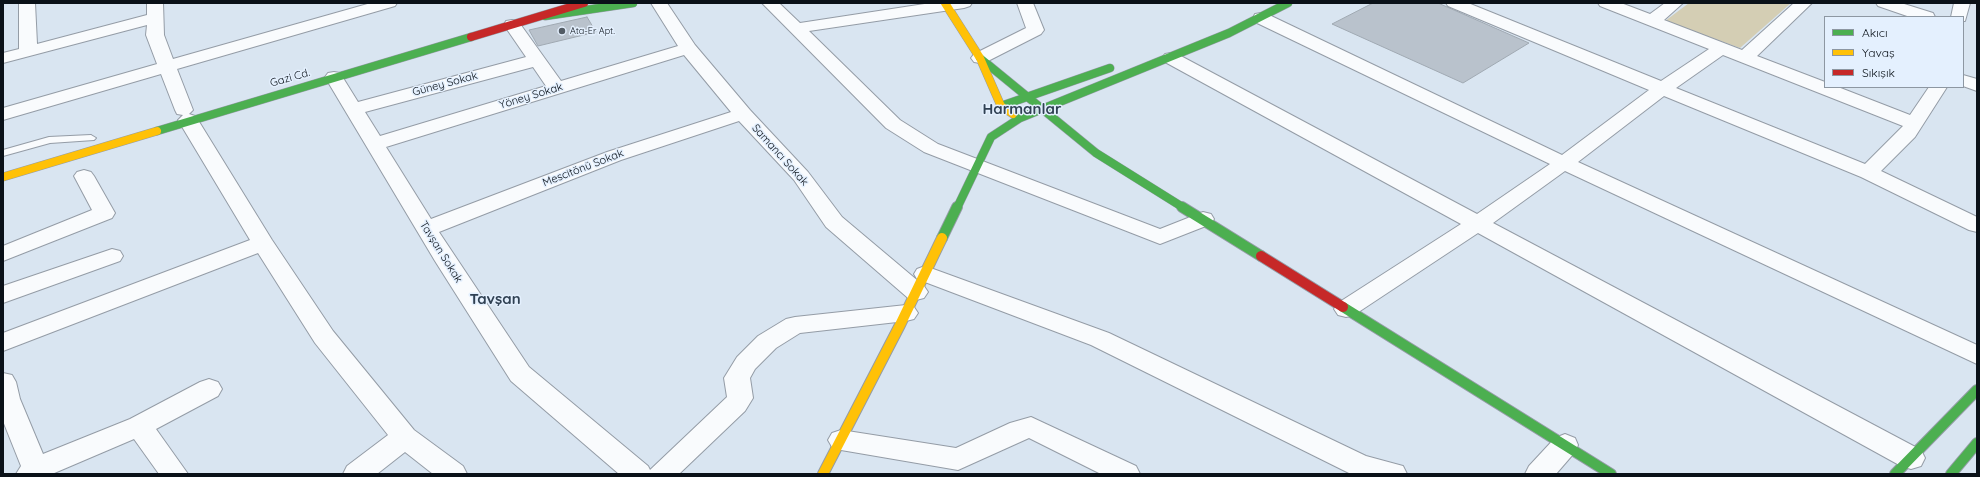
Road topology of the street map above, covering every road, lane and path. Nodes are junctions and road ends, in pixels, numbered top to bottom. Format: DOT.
graph roads {
  1 [pos="27,3"];
  2 [pos="389,3"];
  3 [pos="584,3"];
  4 [pos="633,3"];
  5 [pos="659,3"];
  6 [pos="770,3"];
  7 [pos="964,3"];
  8 [pos="1025,3"];
  9 [pos="1288,3"];
  10 [pos="1606,3"];
  11 [pos="1675,3"];
  12 [pos="1804,3"];
  13 [pos="1884,3"];
  14 [pos="1962,3"];
  15 [pos="945,4"];
  16 [pos="1469,5"];
  17 [pos="361,7"];
  18 [pos="880,9"];
  19 [pos="155,11"];
  20 [pos="545,16"];
  21 [pos="1924,16"];
  22 [pos="1959,16"];
  23 [pos="1261,18"];
  24 [pos="1652,21"];
  25 [pos="512,25"];
  26 [pos="1220,26"];
  27 [pos="797,28"];
  28 [pos="688,48"];
  29 [pos="1722,48"];
  30 [pos="28,52"];
  31 [pos="1172,52"];
  32 [pos="1745,57"];
  33 [pos="3,58"];
  34 [pos="980,58"];
  35 [pos="537,60"];
  36 [pos="1116,66"];
  37 [pos="167,67"];
  38 [pos="334,78"];
  39 [pos="1964,80"];
  40 [pos="1977,85"];
  41 [pos="557,88"];
  42 [pos="1663,88"];
  43 [pos="1824,88"];
  44 [pos="1824,88"];
  45 [pos="1937,88"];
  46 [pos="1026,97"];
  47 [pos="1001,106"];
  48 [pos="353,109"];
  49 [pos="1043,110"];
  50 [pos="185,113"];
  51 [pos="3,114"];
  52 [pos="743,114"];
  53 [pos="1020,118"];
  54 [pos="1914,123"];
  55 [pos="1034,124"];
  56 [pos="94,137"];
  57 [pos="1062,137"];
  58 [pos="375,144"];
  59 [pos="54,149"];
  60 [pos="3,153"];
  61 [pos="1096,153"];
  62 [pos="1564,163"];
  63 [pos="977,167"];
  64 [pos="1868,173"];
  65 [pos="84,176"];
  66 [pos="3,177"];
  67 [pos="1203,219"];
  68 [pos="1476,224"];
  69 [pos="1977,225"];
  70 [pos="426,229"];
  71 [pos="263,243"];
  72 [pos="3,254"];
  73 [pos="112,256"];
  74 [pos="916,293"];
  75 [pos="3,295"];
  76 [pos="1346,309"];
  77 [pos="3,342"];
  78 [pos="1977,355"];
  79 [pos="3,382"];
  80 [pos="209,389"];
  81 [pos="1977,390"];
  82 [pos="139,426"];
  83 [pos="405,437"];
  84 [pos="841,440"];
  85 [pos="1977,443"];
  86 [pos="1565,445"];
  87 [pos="1911,458"];
  88 [pos="33,471"];
  89 [pos="174,474"];
  90 [pos="356,474"];
  91 [pos="453,474"];
  92 [pos="638,474"];
  93 [pos="661,474"];
  94 [pos="823,474"];
  95 [pos="1126,474"];
  96 [pos="1393,474"];
  97 [pos="1539,474"];
  98 [pos="1611,474"];
  99 [pos="1896,474"];
  100 [pos="1951,474"];
  1 -- 30 [label="street"];
  2 -- 17 [label="street"];
  3 -- 20 [label="street, Gazi Cd."];
  4 -- 20 [label="street"];
  5 -- 28 [label="street, Samancı Sokak"];
  6 -- 27 [label="street"];
  7 -- 15 [label="street"];
  8 -- 34 [label="street"];
  9 -- 23 [label="street"];
  10 -- 24 [label="street"];
  11 -- 24 [label="street"];
  12 -- 32 [label="street"];
  13 -- 21 [label="street"];
  14 -- 22 [label="street"];
  15 -- 18 [label="street"];
  15 -- 34 [label="street"];
  16 -- 42 [label="street"];
  17 -- 37 [label="street"];
  18 -- 27 [label="street"];
  19 -- 30 [label="street"];
  19 -- 37 [label="street"];
  20 -- 25 [label="street, Gazi Cd."];
  23 -- 31 [label="street"];
  23 -- 62 [label="street"];
  24 -- 29 [label="street"];
  25 -- 35 [label="street"];
  25 -- 38 [label="street, Gazi Cd."];
  26 -- 31 [label="street"];
  27 -- 63 [label="street"];
  28 -- 41 [label="street, Yöney Sokak"];
  28 -- 52 [label="street, Samancı Sokak"];
  29 -- 32 [label="street"];
  29 -- 42 [label="street"];
  30 -- 33 [label="street"];
  31 -- 49 [label="street"];
  31 -- 68 [label="street"];
  32 -- 44 [label="street"];
  34 -- 46 [label="street"];
  34 -- 47 [label="street"];
  35 -- 41 [label="street"];
  35 -- 48 [label="street, Güney Sokak"];
  36 -- 46 [label="street"];
  37 -- 50 [label="street"];
  37 -- 51 [label="street"];
  38 -- 48 [label="street, Tavşan Sokak"];
  38 -- 50 [label="street, Gazi Cd."];
  39 -- 40 [label="street"];
  41 -- 58 [label="street, Yöney Sokak"];
  42 -- 62 [label="street"];
  42 -- 64 [label="street"];
  43 -- 54 [label="street"];
  45 -- 54 [label="street"];
  46 -- 47 [label="street"];
  46 -- 49 [label="street"];
  47 -- 53 [label="street"];
  48 -- 58 [label="street, Tavşan Sokak"];
  49 -- 53 [label="street"];
  49 -- 61 [label="street"];
  50 -- 66 [label="street, Gazi Cd."];
  50 -- 71 [label="street"];
  52 -- 70 [label="street, Mescitönü Sokak"];
  52 -- 74 [label="street, Samancı Sokak"];
  53 -- 55 [label="street"];
  53 -- 63 [label="street"];
  54 -- 64 [label="street"];
  56 -- 59 [label="street"];
  56 -- 60 [label="lane"];
  57 -- 61 [label="street"];
  58 -- 70 [label="street, Tavşan Sokak"];
  61 -- 67 [label="street"];
  62 -- 68 [label="street"];
  62 -- 78 [label="street"];
  63 -- 67 [label="street"];
  63 -- 74 [label="street"];
  64 -- 69 [label="street"];
  65 -- 72 [label="street"];
  67 -- 76 [label="street"];
  68 -- 76 [label="street"];
  68 -- 87 [label="street"];
  70 -- 92 [label="street, Tavşan Sokak"];
  71 -- 77 [label="street"];
  71 -- 83 [label="street"];
  73 -- 75 [label="street"];
  74 -- 84 [label="street"];
  74 -- 93 [label="street"];
  74 -- 96 [label="street"];
  76 -- 86 [label="street"];
  79 -- 88 [label="street"];
  80 -- 82 [label="street"];
  81 -- 87 [label="street"];
  82 -- 88 [label="street"];
  82 -- 89 [label="street"];
  83 -- 90 [label="street"];
  83 -- 91 [label="street"];
  84 -- 94 [label="street"];
  84 -- 95 [label="street"];
  85 -- 100 [label="street"];
  86 -- 97 [label="street"];
  86 -- 98 [label="street"];
  87 -- 99 [label="street"];
}
